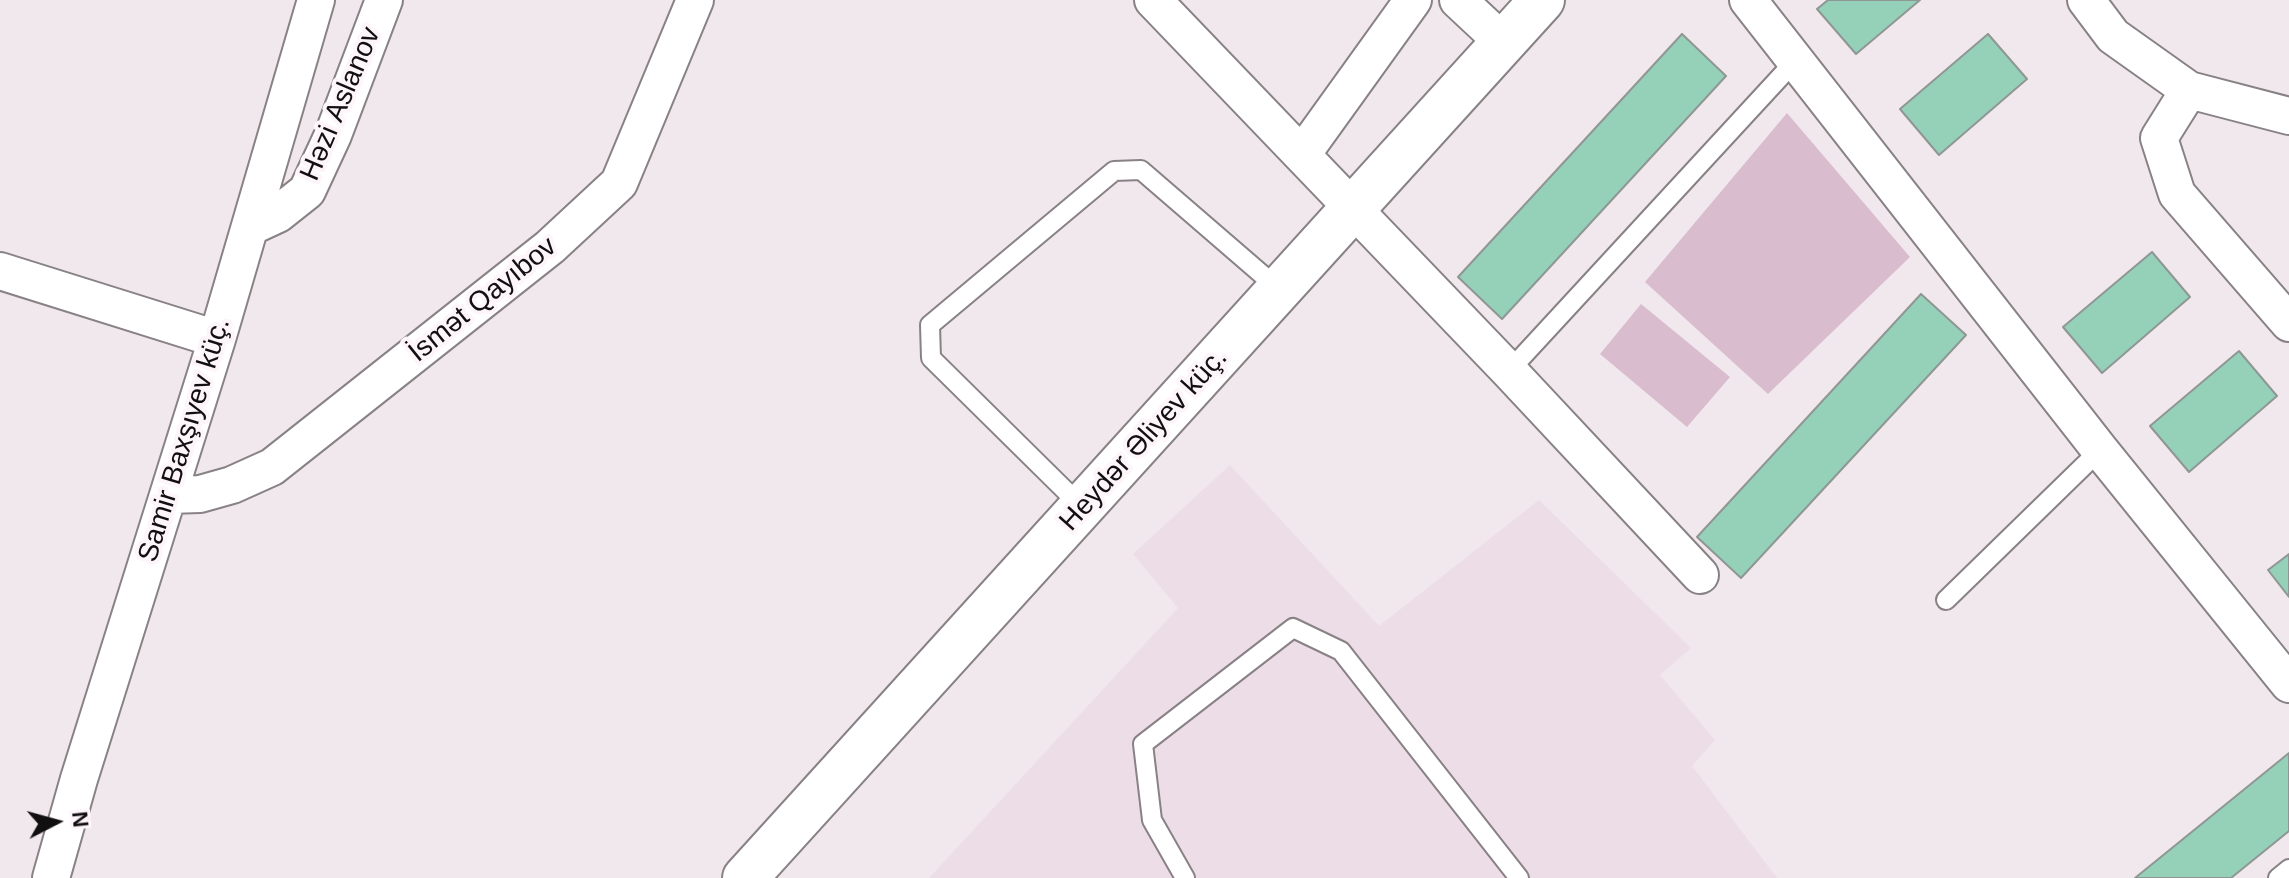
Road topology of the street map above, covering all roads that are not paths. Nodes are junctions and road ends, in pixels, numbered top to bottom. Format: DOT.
graph roads {
  1 [pos="316,0"];
  2 [pos="384,0"];
  3 [pos="695,0"];
  4 [pos="1153,0"];
  5 [pos="1413,0"];
  6 [pos="1458,0"];
  7 [pos="1542,0"];
  8 [pos="1748,0"];
  9 [pos="2086,0"];
  10 [pos="1504,43"];
  11 [pos="1795,61"];
  12 [pos="2189,90"];
  13 [pos="2289,116"];
  14 [pos="1303,153"];
  15 [pos="1353,209"];
  16 [pos="250,227"];
  17 [pos="0,271"];
  18 [pos="1280,290"];
  19 [pos="2289,323"];
  20 [pos="217,339"];
  21 [pos="1509,371"];
  22 [pos="2100,450"];
  23 [pos="169,495"];
  24 [pos="1082,507"];
  25 [pos="1700,575"];
  26 [pos="1946,600"];
  27 [pos="2289,684"];
  28 [pos="2289,869"];
  29 [pos="51,878"];
  30 [pos="745,878"];
  31 [pos="1185,878"];
  32 [pos="1519,878"];
  33 [pos="2278,878"];
  1 -- 16 [label="street, Samir Baxşıyev küç."];
  2 -- 16 [label="street, Həzi Aslanov"];
  3 -- 23 [label="street, İsmət Qayıbov"];
  4 -- 14 [label="street"];
  5 -- 14 [label="street"];
  6 -- 10 [label="street"];
  7 -- 10 [label="main road, Heydər Əliyev küç."];
  8 -- 11 [label="street"];
  9 -- 12 [label="street"];
  10 -- 15 [label="main road, Heydər Əliyev küç."];
  11 -- 21 [label="lane"];
  11 -- 22 [label="street"];
  12 -- 13 [label="street"];
  12 -- 19 [label="street"];
  14 -- 15 [label="street"];
  15 -- 18 [label="main road, Heydər Əliyev küç."];
  15 -- 21 [label="street"];
  16 -- 20 [label="street, Samir Baxşıyev küç."];
  17 -- 20 [label="street"];
  18 -- 24 [label="main road, Heydər Əliyev küç."];
  18 -- 24 [label="lane"];
  20 -- 23 [label="street, Samir Baxşıyev küç."];
  21 -- 25 [label="street"];
  22 -- 26 [label="lane"];
  22 -- 27 [label="street"];
  23 -- 29 [label="street, Samir Baxşıyev küç."];
  24 -- 30 [label="main road, Heydər Əliyev küç."];
  28 -- 33 [label="lane"];
  31 -- 32 [label="lane"];
}
